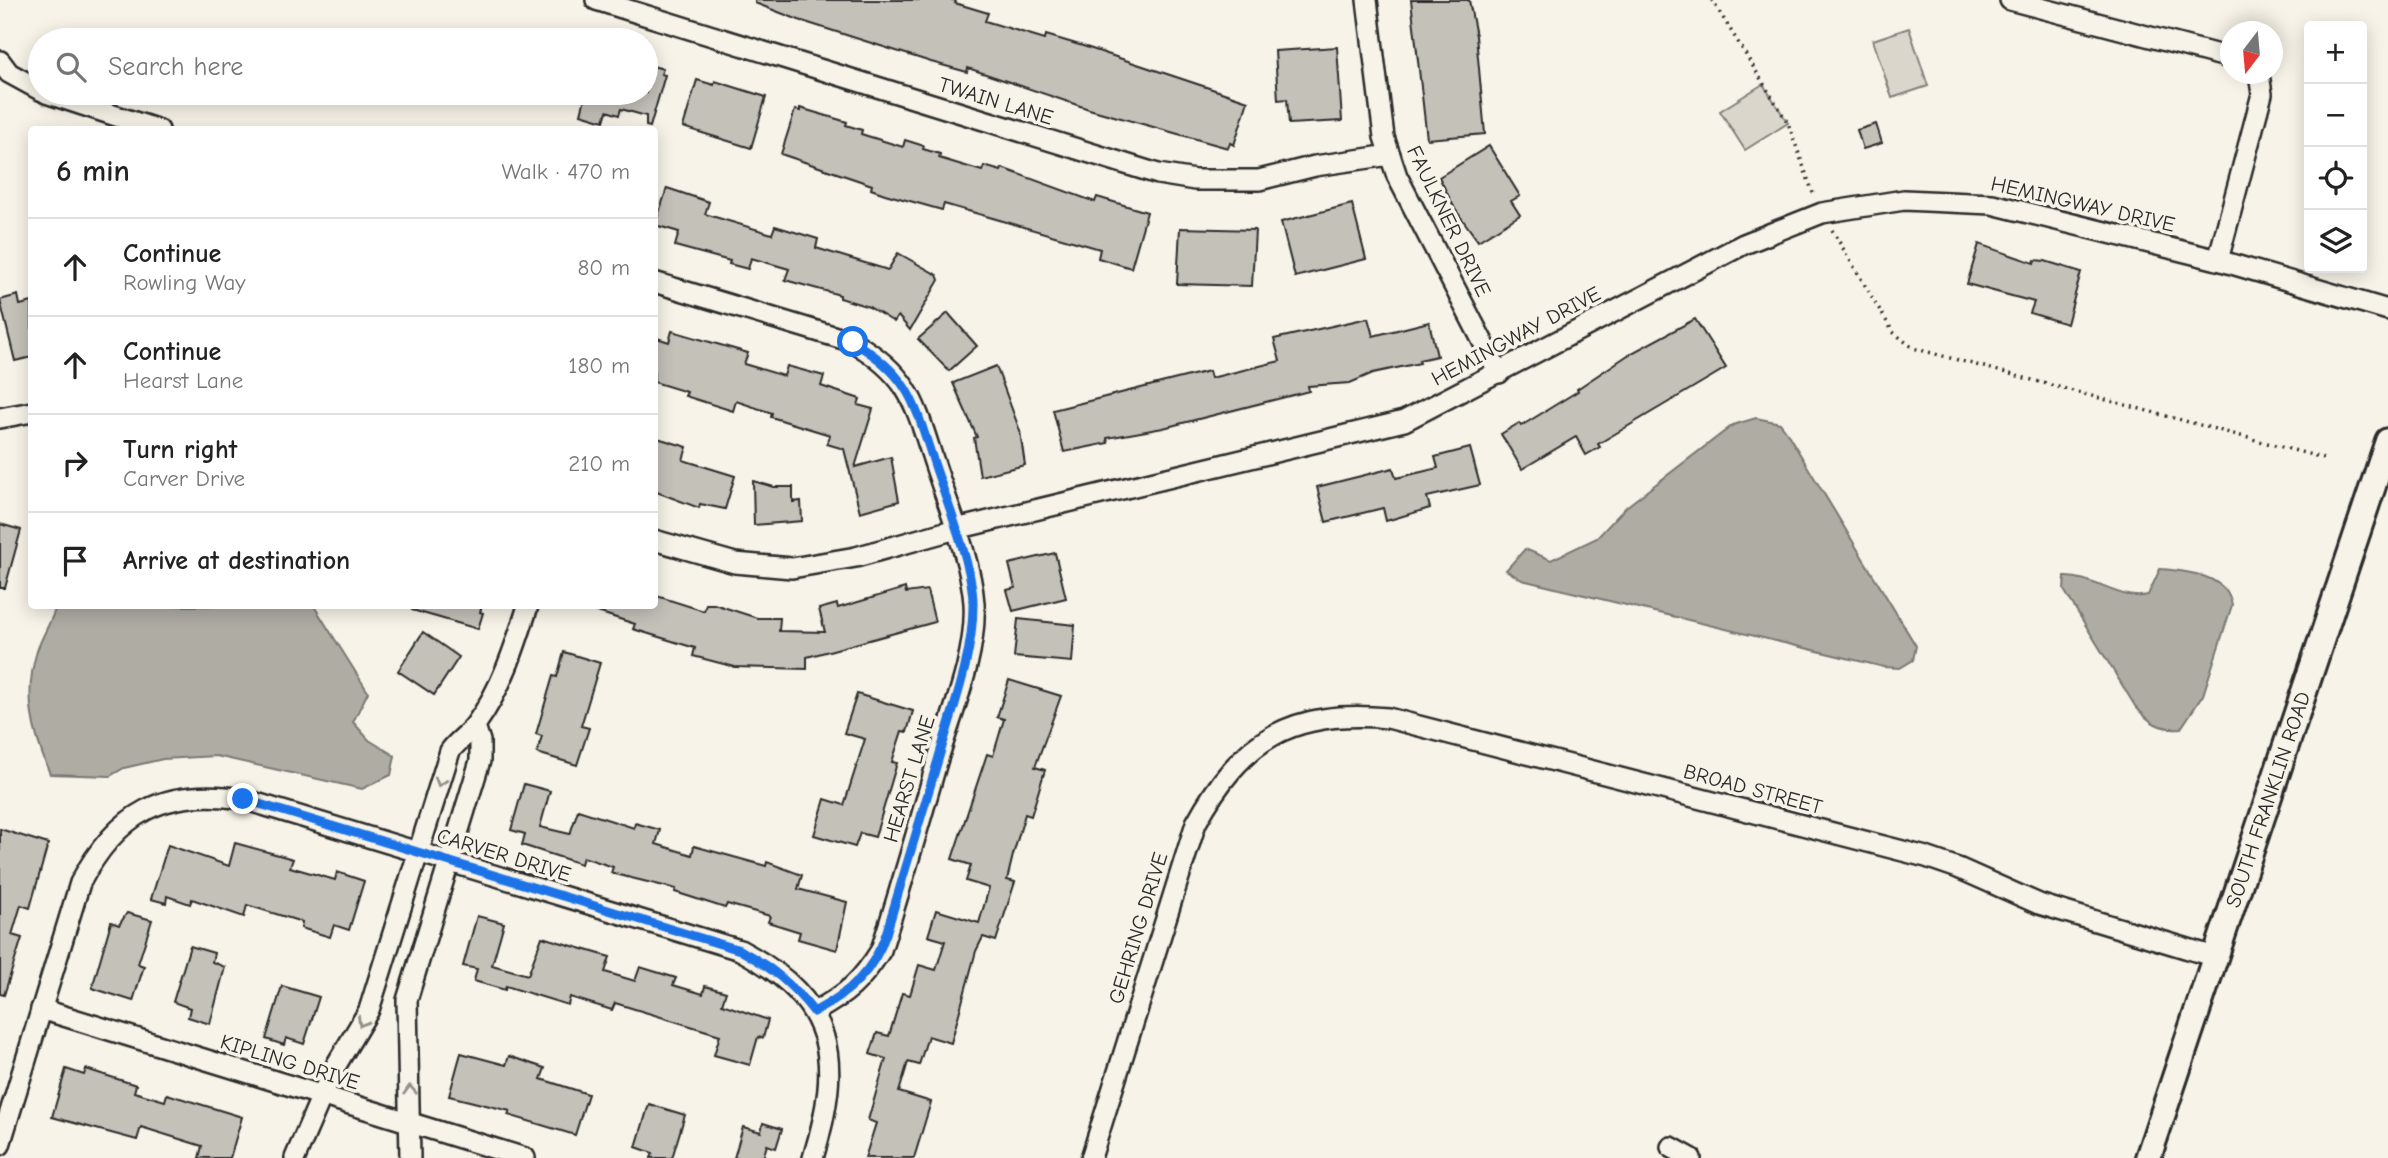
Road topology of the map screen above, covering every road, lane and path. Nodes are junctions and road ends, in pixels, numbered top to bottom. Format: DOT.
graph roads {
  1 [pos="596,0"];
  2 [pos="1367,0"];
  3 [pos="1712,0"];
  4 [pos="2010,0"];
  5 [pos="2220,55"];
  6 [pos="0,61"];
  7 [pos="28,83"];
  8 [pos="2260,84"];
  9 [pos="83,105"];
  10 [pos="147,126"];
  11 [pos="1390,155"];
  12 [pos="1822,212"];
  13 [pos="2218,260"];
  14 [pos="658,283"];
  15 [pos="2388,310"];
  16 [pos="1499,373"];
  17 [pos="28,413"];
  18 [pos="0,418"];
  19 [pos="2388,441"];
  20 [pos="2323,458"];
  21 [pos="956,529"];
  22 [pos="658,541"];
  23 [pos="527,609"];
  24 [pos="475,726"];
  25 [pos="1270,735"];
  26 [pos="418,853"];
  27 [pos="449,862"];
  28 [pos="2216,957"];
  29 [pos="375,990"];
  30 [pos="407,1000"];
  31 [pos="41,1009"];
  32 [pos="814,1012"];
  33 [pos="321,1095"];
  34 [pos="411,1123"];
  35 [pos="0,1145"];
  36 [pos="1671,1146"];
  37 [pos="295,1158"];
  38 [pos="410,1158"];
  39 [pos="525,1158"];
  40 [pos="813,1158"];
  41 [pos="1091,1158"];
  42 [pos="1691,1158"];
  43 [pos="2148,1158"];
  1 -- 11 [label="street, TWAIN LANE"];
  2 -- 11 [label="street, FAULKNER DRIVE"];
  3 -- 12 [label="path"];
  4 -- 5 [label="street"];
  6 -- 7 [label="street"];
  8 -- 13 [label="street"];
  9 -- 10 [label="street"];
  11 -- 16 [label="street, FAULKNER DRIVE"];
  12 -- 13 [label="street, HEMINGWAY DRIVE"];
  12 -- 16 [label="street, HEMINGWAY DRIVE"];
  12 -- 20 [label="path"];
  13 -- 15 [label="street, HEMINGWAY DRIVE"];
  14 -- 21 [label="street, HEARST LANE"];
  16 -- 21 [label="street, HEMINGWAY DRIVE"];
  17 -- 18 [label="street"];
  19 -- 28 [label="main road, SOUTH FRANKLIN ROAD"];
  21 -- 22 [label="street, HEMINGWAY DRIVE"];
  21 -- 32 [label="street, HEARST LANE"];
  23 -- 24 [label="street"];
  24 -- 26 [label="street, one-way"];
  24 -- 27 [label="street"];
  25 -- 28 [label="street, BROAD STREET"];
  25 -- 41 [label="street, GEHRING DRIVE"];
  26 -- 27 [label="street, CARVER DRIVE"];
  26 -- 29 [label="street"];
  26 -- 31 [label="street, CARVER DRIVE"];
  27 -- 30 [label="street"];
  27 -- 32 [label="street, CARVER DRIVE"];
  28 -- 43 [label="main road, SOUTH FRANKLIN ROAD"];
  29 -- 30 [label="street"];
  29 -- 33 [label="street, one-way"];
  34 -- 30 [label="street, one-way"];
  31 -- 33 [label="street, KIPLING DRIVE"];
  31 -- 35 [label="street, CARVER DRIVE"];
  32 -- 40 [label="street, CARVER DRIVE"];
  33 -- 34 [label="street, KIPLING DRIVE"];
  33 -- 37 [label="street"];
  34 -- 38 [label="street"];
  34 -- 39 [label="street, KIPLING DRIVE"];
  36 -- 42 [label="street"];
}
